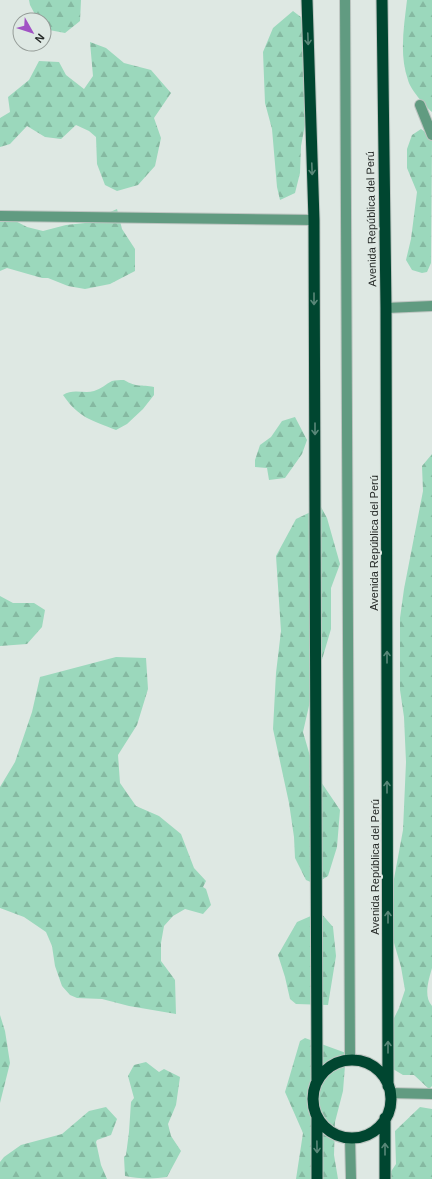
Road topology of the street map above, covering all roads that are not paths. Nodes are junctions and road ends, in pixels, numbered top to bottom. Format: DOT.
graph roads {
  1 [pos="307,0"];
  2 [pos="345,0"];
  3 [pos="382,0"];
  4 [pos="420,105"];
  5 [pos="432,135"];
  6 [pos="0,216"];
  7 [pos="314,220"];
  8 [pos="432,306"];
  9 [pos="386,308"];
  10 [pos="350,1060"];
  11 [pos="317,1080"];
  12 [pos="389,1089"];
  13 [pos="432,1094"];
  14 [pos="317,1116"];
  15 [pos="385,1118"];
  16 [pos="350,1138"];
  17 [pos="317,1179"];
  18 [pos="351,1179"];
  19 [pos="386,1179"];
  1 -- 7 [label="highway, one-way"];
  2 -- 10 [label="street"];
  3 -- 9 [label="highway, Avenida República del Perú"];
  4 -- 5 [label="street"];
  6 -- 7 [label="street"];
  7 -- 11 [label="highway, one-way"];
  8 -- 9 [label="street"];
  12 -- 9 [label="highway, Avenida República del Perú, one-way"];
  10 -- 11 [label="highway"];
  10 -- 12 [label="highway"];
  11 -- 14 [label="highway"];
  12 -- 13 [label="street"];
  12 -- 15 [label="highway"];
  14 -- 16 [label="highway"];
  14 -- 17 [label="highway, one-way"];
  15 -- 16 [label="highway"];
  19 -- 15 [label="highway, one-way"];
  16 -- 18 [label="street"];
}
